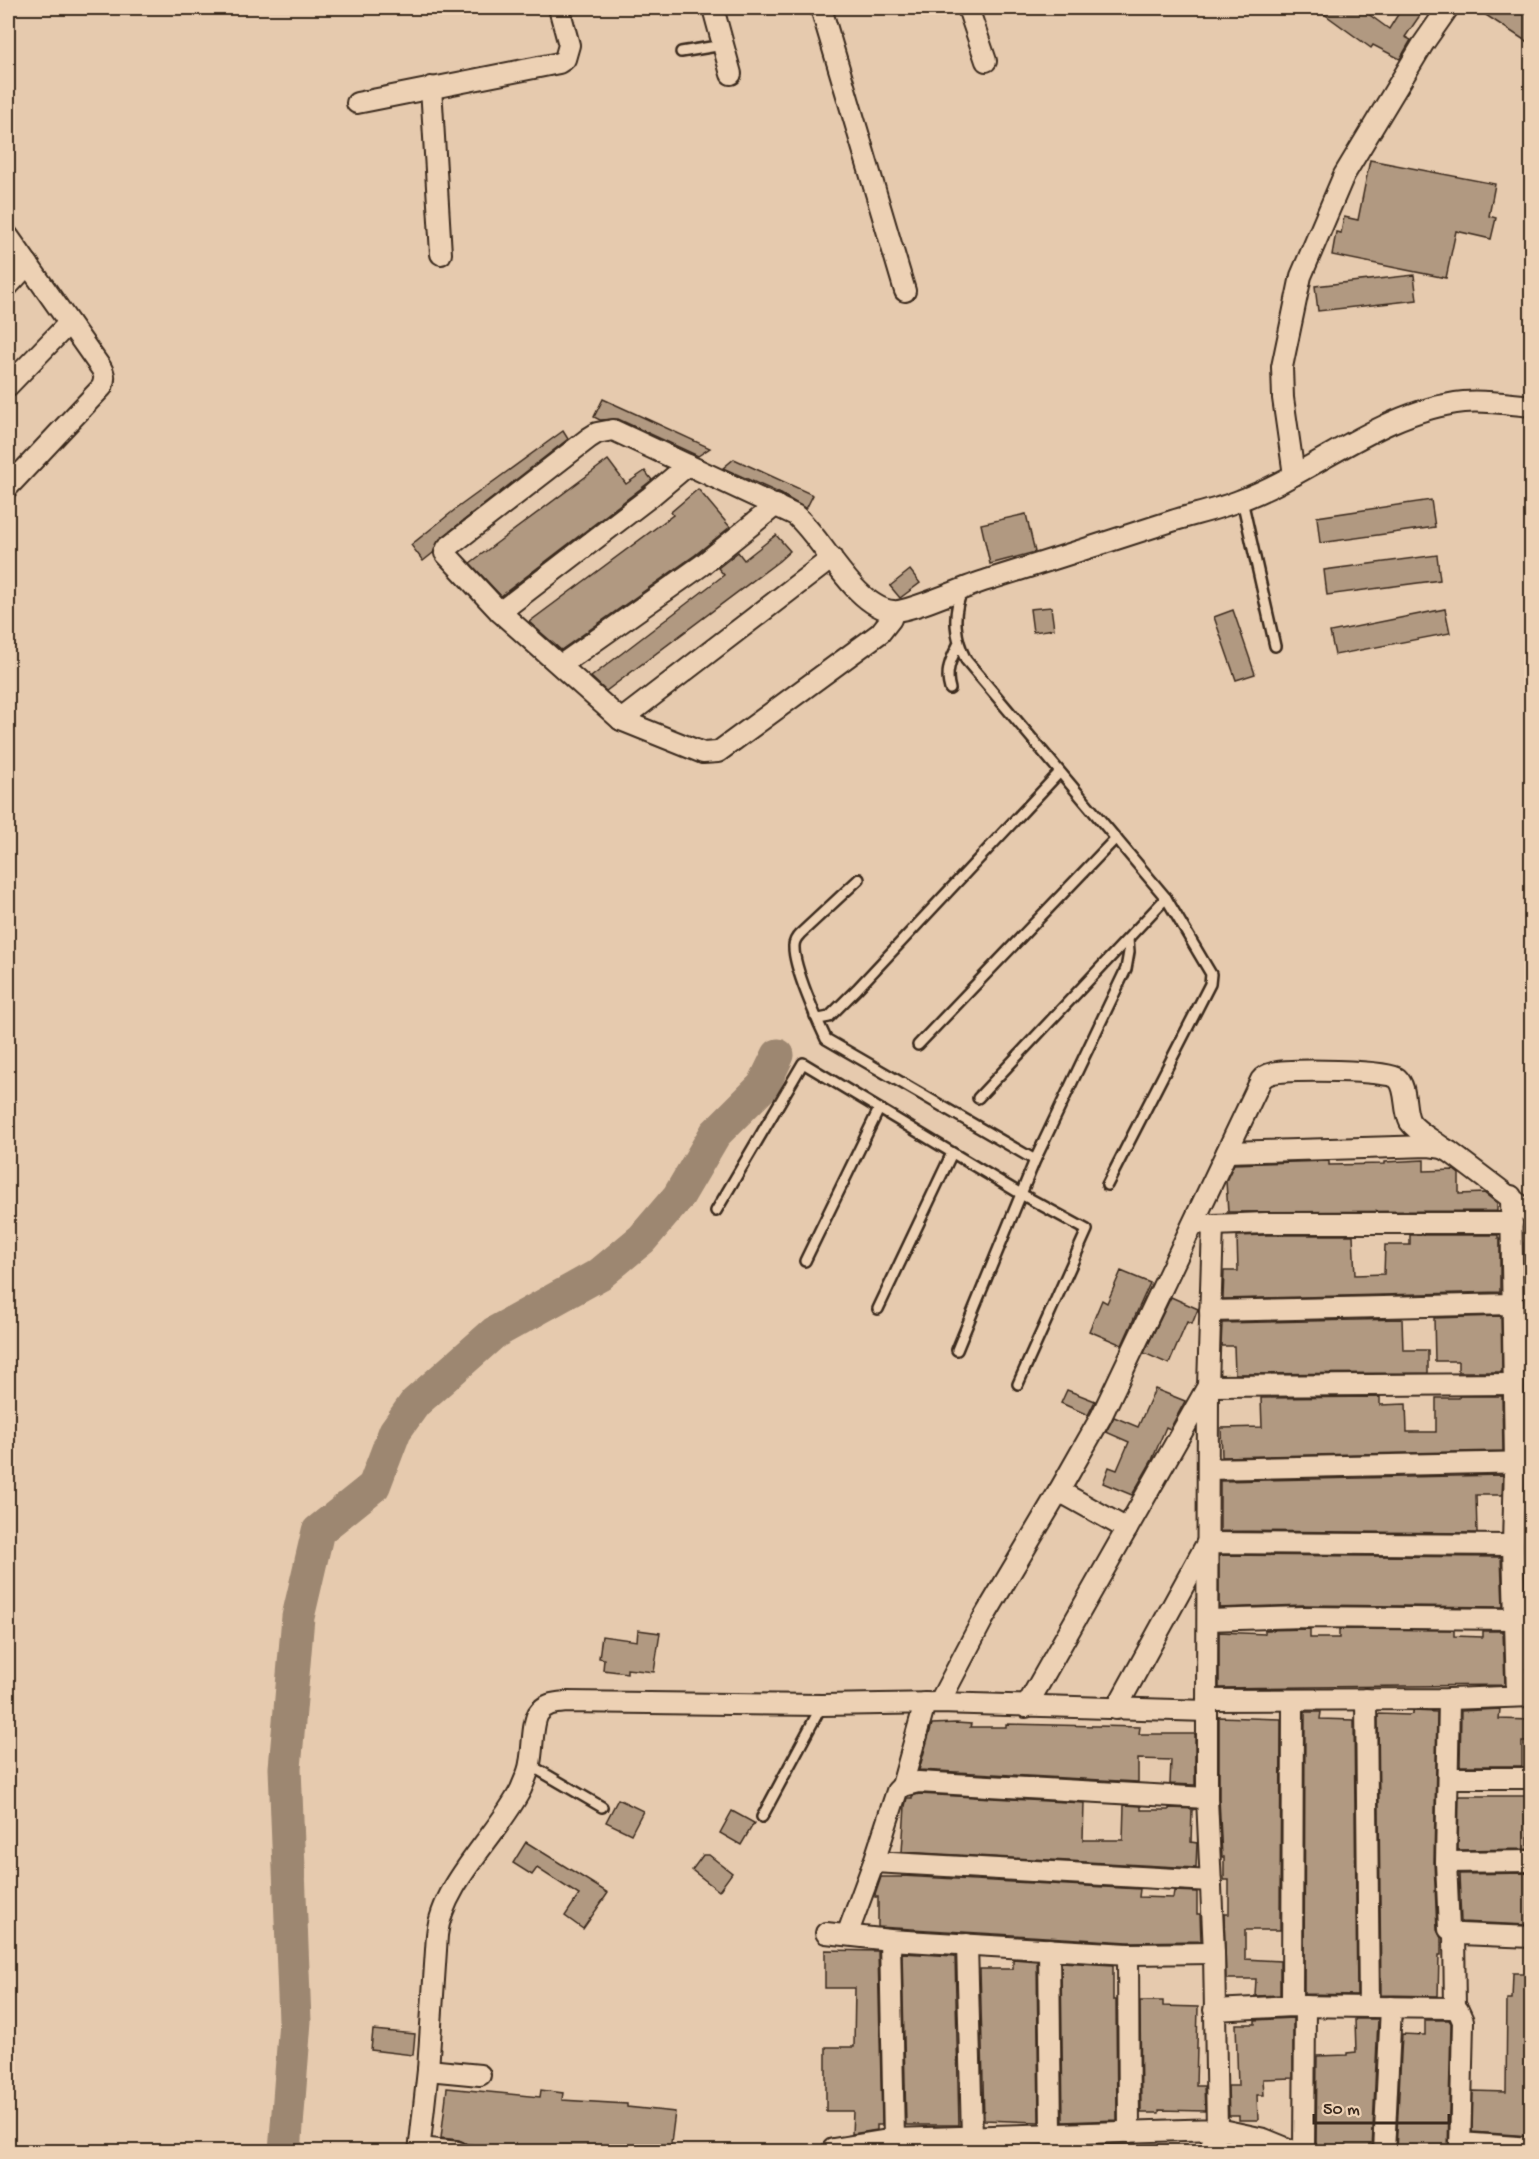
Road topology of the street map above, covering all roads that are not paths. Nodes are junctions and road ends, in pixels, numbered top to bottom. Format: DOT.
graph roads {
  1 [pos="559,8"];
  2 [pos="713,8"];
  3 [pos="821,8"];
  4 [pos="968,8"];
  5 [pos="1448,8"];
  6 [pos="723,45"];
  7 [pos="681,52"];
  8 [pos="986,61"];
  9 [pos="731,74"];
  10 [pos="431,87"];
  11 [pos="357,103"];
  12 [pos="8,236"];
  13 [pos="441,254"];
  14 [pos="28,264"];
  15 [pos="8,286"];
  16 [pos="905,291"];
  17 [pos="69,323"];
  18 [pos="8,386"];
  19 [pos="1532,406"];
  20 [pos="688,465"];
  21 [pos="1294,475"];
  22 [pos="8,487"];
  23 [pos="1242,500"];
  24 [pos="776,505"];
  25 [pos="832,558"];
  26 [pos="964,587"];
  27 [pos="500,612"];
  28 [pos="893,612"];
  29 [pos="958,645"];
  30 [pos="1275,646"];
  31 [pos="561,665"];
  32 [pos="950,689"];
  33 [pos="621,720"];
  34 [pos="1059,773"];
  35 [pos="1116,838"];
  36 [pos="859,879"];
  37 [pos="1166,898"];
  38 [pos="1128,939"];
  39 [pos="814,1015"];
  40 [pos="918,1045"];
  41 [pos="978,1098"];
  42 [pos="879,1109"];
  43 [pos="1443,1148"];
  44 [pos="1227,1152"];
  45 [pos="952,1153"];
  46 [pos="1035,1160"];
  47 [pos="1107,1185"];
  48 [pos="1021,1194"];
  49 [pos="1511,1196"];
  50 [pos="716,1211"];
  51 [pos="1532,1214"];
  52 [pos="1193,1221"];
  53 [pos="1512,1223"];
  54 [pos="1213,1225"];
  55 [pos="805,1261"];
  56 [pos="1513,1304"];
  57 [pos="878,1309"];
  58 [pos="1210,1311"];
  59 [pos="957,1350"];
  60 [pos="1018,1384"];
  61 [pos="1514,1384"];
  62 [pos="1208,1386"];
  63 [pos="1523,1462"];
  64 [pos="1208,1469"];
  65 [pos="1059,1491"];
  66 [pos="1127,1529"];
  67 [pos="1207,1543"];
  68 [pos="1513,1545"];
  69 [pos="1515,1618"];
  70 [pos="1208,1620"];
  71 [pos="1524,1696"];
  72 [pos="1366,1699"];
  73 [pos="1449,1699"];
  74 [pos="1293,1701"];
  75 [pos="932,1703"];
  76 [pos="822,1705"];
  77 [pos="1207,1706"];
  78 [pos="1026,1707"];
  79 [pos="1116,1709"];
  80 [pos="530,1765"];
  81 [pos="1448,1778"];
  82 [pos="1532,1778"];
  83 [pos="902,1786"];
  84 [pos="1207,1798"];
  85 [pos="602,1807"];
  86 [pos="762,1816"];
  87 [pos="874,1862"];
  88 [pos="1446,1862"];
  89 [pos="1532,1862"];
  90 [pos="1211,1881"];
  91 [pos="826,1933"];
  92 [pos="1454,1933"];
  93 [pos="847,1935"];
  94 [pos="1532,1937"];
  95 [pos="890,1940"];
  96 [pos="967,1944"];
  97 [pos="1049,1949"];
  98 [pos="1214,1953"];
  99 [pos="1128,1954"];
  100 [pos="1298,2006"];
  101 [pos="1369,2007"];
  102 [pos="1391,2007"];
  103 [pos="1455,2009"];
  104 [pos="1214,2010"];
  105 [pos="428,2070"];
  106 [pos="480,2075"];
  107 [pos="1217,2128"];
  108 [pos="1129,2132"];
  109 [pos="1051,2133"];
  110 [pos="972,2136"];
  111 [pos="894,2139"];
  112 [pos="1460,2147"];
  113 [pos="1532,2148"];
  114 [pos="833,2149"];
  115 [pos="419,2150"];
  116 [pos="458,2151"];
  117 [pos="1209,2151"];
  118 [pos="1296,2151"];
  119 [pos="1304,2151"];
  120 [pos="1384,2151"];
  1 -- 10 [label="street"];
  2 -- 6 [label="street"];
  3 -- 16 [label="street"];
  4 -- 8 [label="street"];
  5 -- 21 [label="street"];
  6 -- 7 [label="lane"];
  6 -- 9 [label="street"];
  10 -- 11 [label="street"];
  10 -- 13 [label="street"];
  12 -- 14 [label="street"];
  14 -- 15 [label="street"];
  14 -- 17 [label="street"];
  17 -- 18 [label="street"];
  17 -- 22 [label="street"];
  19 -- 21 [label="street"];
  20 -- 24 [label="street"];
  20 -- 27 [label="street"];
  20 -- 27 [label="street"];
  21 -- 23 [label="street"];
  23 -- 26 [label="street"];
  23 -- 30 [label="lane"];
  24 -- 25 [label="street"];
  24 -- 31 [label="street"];
  25 -- 28 [label="street"];
  25 -- 33 [label="street"];
  26 -- 28 [label="street"];
  26 -- 29 [label="lane"];
  27 -- 31 [label="street"];
  28 -- 33 [label="street"];
  29 -- 32 [label="lane"];
  29 -- 34 [label="lane"];
  31 -- 33 [label="street"];
  34 -- 35 [label="lane"];
  34 -- 39 [label="lane"];
  35 -- 37 [label="lane"];
  35 -- 40 [label="lane"];
  36 -- 39 [label="lane"];
  37 -- 38 [label="lane"];
  37 -- 47 [label="lane"];
  38 -- 41 [label="lane"];
  38 -- 46 [label="lane"];
  39 -- 46 [label="lane"];
  42 -- 45 [label="lane"];
  42 -- 50 [label="lane"];
  42 -- 55 [label="lane"];
  43 -- 44 [label="street"];
  43 -- 44 [label="street"];
  43 -- 49 [label="street"];
  44 -- 52 [label="street"];
  45 -- 48 [label="lane"];
  45 -- 57 [label="lane"];
  46 -- 48 [label="lane"];
  48 -- 59 [label="lane"];
  48 -- 60 [label="lane"];
  49 -- 51 [label="street"];
  49 -- 53 [label="street"];
  52 -- 54 [label="street"];
  52 -- 65 [label="street"];
  53 -- 54 [label="street"];
  53 -- 56 [label="street"];
  54 -- 58 [label="street"];
  56 -- 58 [label="street"];
  56 -- 61 [label="street"];
  58 -- 62 [label="street"];
  61 -- 62 [label="street"];
  61 -- 63 [label="street"];
  62 -- 64 [label="street"];
  62 -- 66 [label="street"];
  63 -- 64 [label="street"];
  63 -- 68 [label="street"];
  64 -- 67 [label="street"];
  65 -- 66 [label="street"];
  65 -- 75 [label="street"];
  66 -- 78 [label="street"];
  67 -- 68 [label="street"];
  67 -- 70 [label="street"];
  67 -- 79 [label="street"];
  68 -- 69 [label="street"];
  69 -- 70 [label="street"];
  69 -- 71 [label="street"];
  70 -- 77 [label="street"];
  71 -- 73 [label="street"];
  72 -- 73 [label="street"];
  72 -- 74 [label="street"];
  72 -- 101 [label="street"];
  73 -- 81 [label="street"];
  74 -- 77 [label="street"];
  74 -- 100 [label="street"];
  75 -- 76 [label="street"];
  75 -- 78 [label="street"];
  75 -- 83 [label="street"];
  76 -- 80 [label="street"];
  76 -- 86 [label="lane"];
  77 -- 79 [label="street"];
  77 -- 84 [label="street"];
  78 -- 79 [label="street"];
  80 -- 85 [label="lane"];
  80 -- 105 [label="street"];
  81 -- 82 [label="street"];
  81 -- 88 [label="street"];
  83 -- 84 [label="street"];
  83 -- 87 [label="street"];
  84 -- 90 [label="street"];
  87 -- 90 [label="street"];
  87 -- 93 [label="street"];
  88 -- 89 [label="street"];
  88 -- 92 [label="street"];
  90 -- 98 [label="street"];
  91 -- 93 [label="street"];
  92 -- 94 [label="street"];
  92 -- 103 [label="street"];
  93 -- 95 [label="street"];
  95 -- 96 [label="street"];
  95 -- 111 [label="street"];
  96 -- 97 [label="street"];
  96 -- 110 [label="street"];
  97 -- 99 [label="street"];
  97 -- 109 [label="street"];
  98 -- 99 [label="street"];
  98 -- 104 [label="street"];
  99 -- 108 [label="street"];
  100 -- 101 [label="street"];
  100 -- 104 [label="street"];
  100 -- 119 [label="street"];
  101 -- 102 [label="street"];
  102 -- 103 [label="street"];
  102 -- 120 [label="street"];
  103 -- 112 [label="street"];
  104 -- 107 [label="street"];
  105 -- 106 [label="street"];
  105 -- 115 [label="street"];
  107 -- 108 [label="street"];
  107 -- 117 [label="street"];
  107 -- 118 [label="street"];
  108 -- 109 [label="street"];
  109 -- 110 [label="street"];
  110 -- 111 [label="street"];
  111 -- 114 [label="street"];
  112 -- 113 [label="street"];
  115 -- 116 [label="street"];
}
